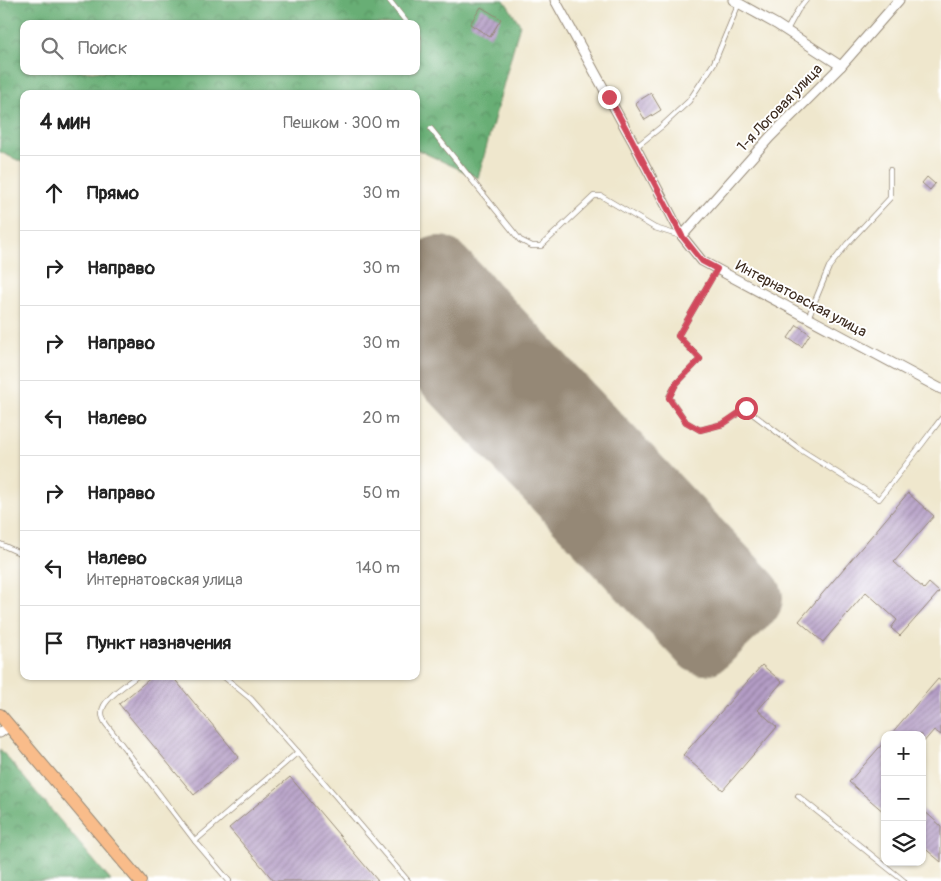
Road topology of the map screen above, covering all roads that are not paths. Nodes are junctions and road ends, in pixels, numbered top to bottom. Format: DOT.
graph roads {
  1 [pos="389,0"];
  2 [pos="554,0"];
  3 [pos="806,0"];
  4 [pos="899,0"];
  5 [pos="736,2"];
  6 [pos="405,20"];
  7 [pos="786,31"];
  8 [pos="841,66"];
  9 [pos="431,129"];
  10 [pos="636,147"];
  11 [pos="890,170"];
  12 [pos="682,236"];
  13 [pos="717,269"];
  14 [pos="808,318"];
  15 [pos="941,389"];
  16 [pos="941,418"];
  17 [pos="0,544"];
  18 [pos="20,553"];
  19 [pos="132,680"];
  20 [pos="228,680"];
  21 [pos="0,715"];
  22 [pos="5,729"];
  23 [pos="298,752"];
  24 [pos="798,796"];
  25 [pos="195,841"];
  26 [pos="140,881"];
  27 [pos="229,881"];
  28 [pos="408,881"];
  29 [pos="904,881"];
  1 -- 6 [label="lane"];
  2 -- 10 [label="street, Интернатовская улица"];
  3 -- 7 [label="lane"];
  4 -- 8 [label="street, 1-я Логовая улица"];
  5 -- 7 [label="street"];
  5 -- 10 [label="lane"];
  7 -- 8 [label="street"];
  8 -- 12 [label="street, 1-я Логовая улица"];
  9 -- 12 [label="lane"];
  10 -- 12 [label="street, Интернатовская улица"];
  11 -- 14 [label="lane"];
  12 -- 13 [label="street, Интернатовская улица"];
  13 -- 14 [label="street, Интернатовская улица"];
  13 -- 16 [label="lane"];
  14 -- 15 [label="street, Интернатовская улица"];
  17 -- 18 [label="lane"];
  19 -- 25 [label="lane"];
  20 -- 23 [label="lane"];
  21 -- 22 [label="main road"];
  22 -- 26 [label="main road"];
  23 -- 25 [label="lane"];
  23 -- 28 [label="lane"];
  24 -- 29 [label="lane"];
  25 -- 27 [label="lane"];
}
